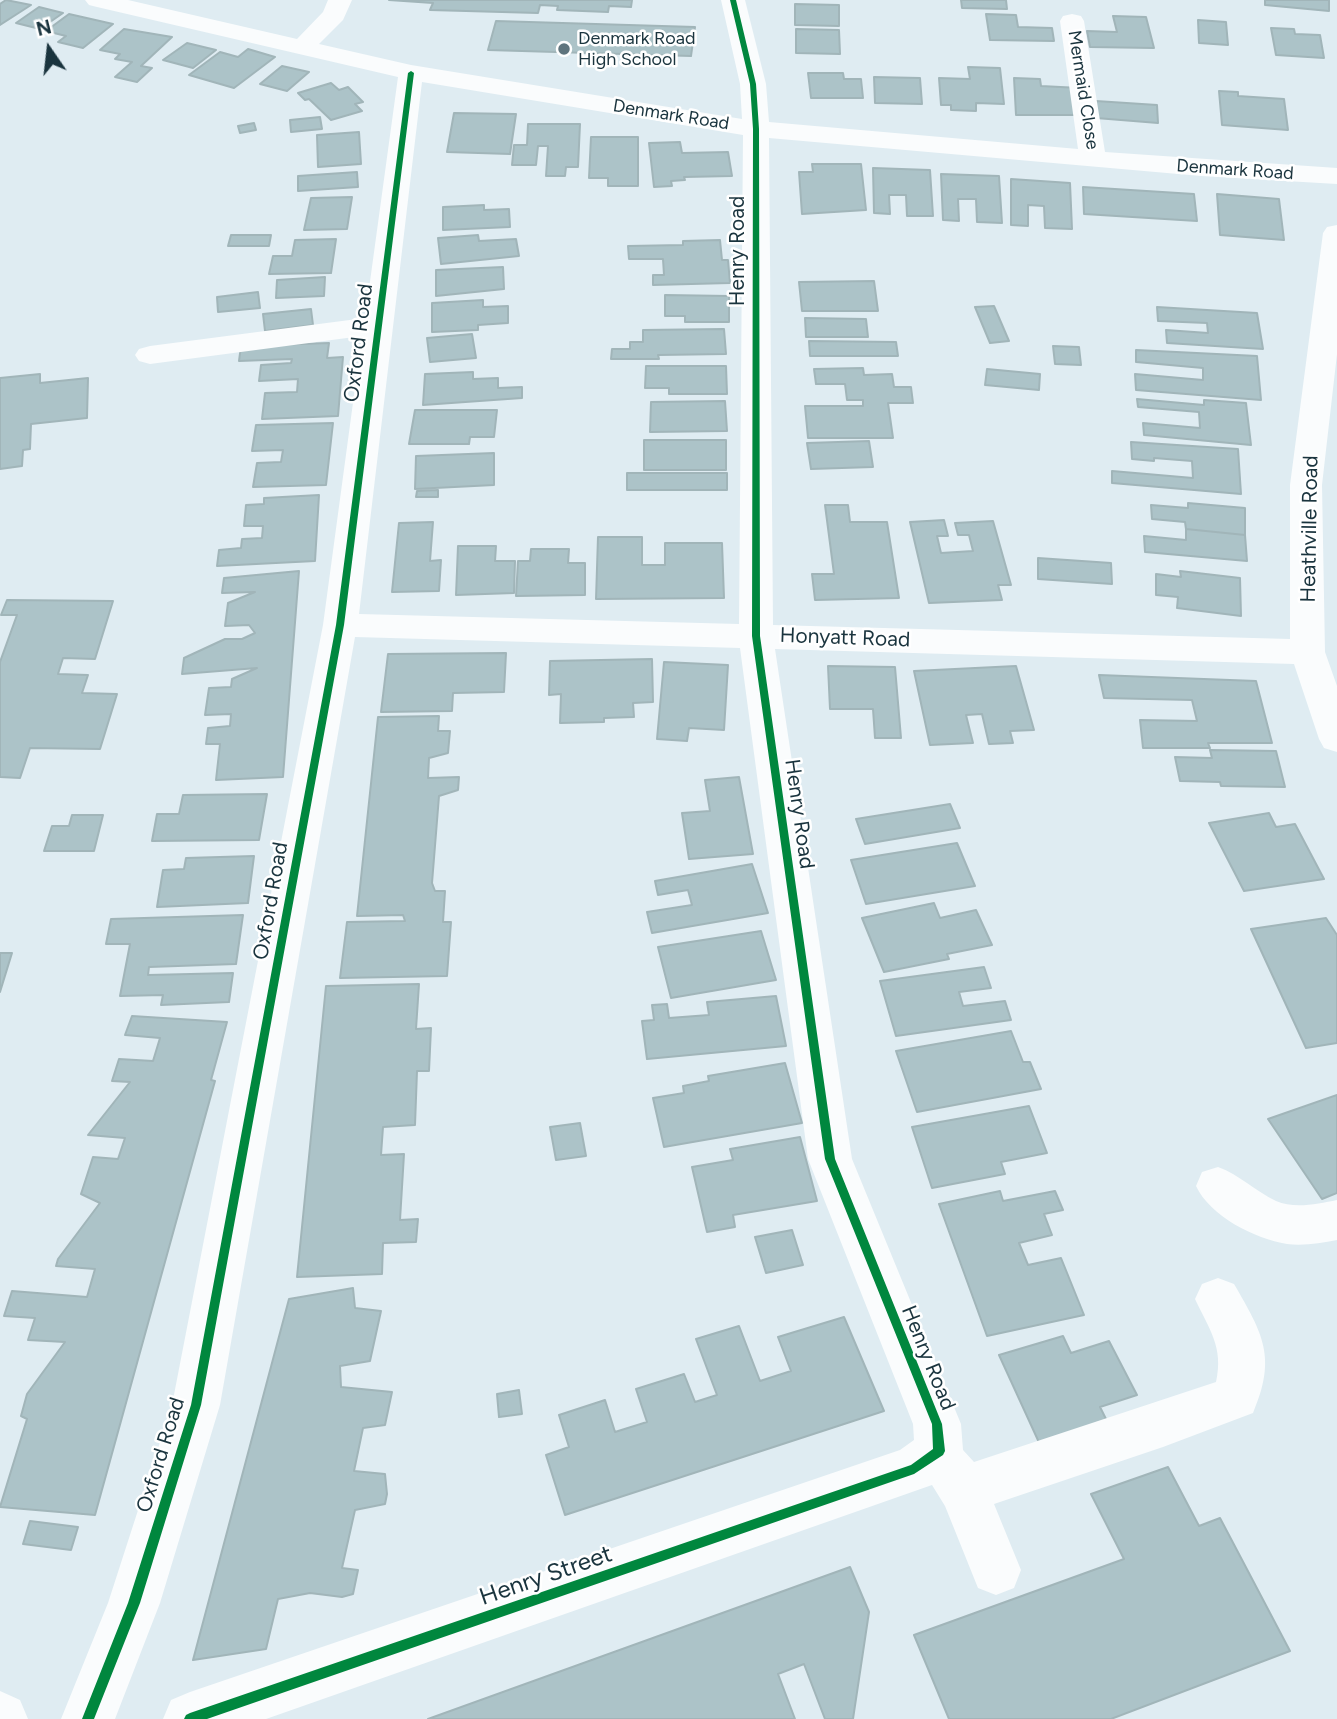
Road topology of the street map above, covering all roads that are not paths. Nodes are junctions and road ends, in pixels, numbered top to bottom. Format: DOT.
graph roads {
  1 [pos="97,0"];
  2 [pos="340,0"];
  3 [pos="733,0"];
  4 [pos="134,4"];
  5 [pos="1072,21"];
  6 [pos="302,48"];
  7 [pos="411,73"];
  8 [pos="757,129"];
  9 [pos="1093,159"];
  10 [pos="1337,176"];
  11 [pos="1337,233"];
  12 [pos="379,325"];
  13 [pos="150,355"];
  14 [pos="1322,488"];
  15 [pos="340,625"];
  16 [pos="757,636"];
  17 [pos="1308,652"];
  18 [pos="1337,738"];
  19 [pos="1218,1186"];
  20 [pos="1337,1220"];
  21 [pos="1218,1299"];
  22 [pos="939,1470"];
  23 [pos="996,1570"];
  24 [pos="88,1719"];
  25 [pos="190,1719"];
  1 -- 4 [label="street, Denmark Road"];
  2 -- 6 [label="street"];
  3 -- 8 [label="street, Henry Road"];
  4 -- 6 [label="street, Denmark Road"];
  5 -- 9 [label="street, Mermaid Close"];
  6 -- 7 [label="street, Denmark Road"];
  7 -- 8 [label="street, Denmark Road"];
  7 -- 12 [label="street, Oxford Road"];
  8 -- 9 [label="street, Denmark Road"];
  8 -- 16 [label="street, Henry Road"];
  9 -- 10 [label="street, Denmark Road"];
  11 -- 14 [label="street, Heathville Road"];
  12 -- 13 [label="street"];
  12 -- 15 [label="street, Oxford Road"];
  14 -- 17 [label="street, Heathville Road"];
  15 -- 16 [label="street, Honyatt Road"];
  15 -- 24 [label="street, Oxford Road"];
  16 -- 17 [label="street, Honyatt Road"];
  16 -- 22 [label="street, Henry Road"];
  17 -- 18 [label="street, Heathville Road"];
  19 -- 20 [label="street"];
  21 -- 22 [label="street, Henry Street"];
  22 -- 23 [label="street, Henry Road"];
  22 -- 25 [label="street, Henry Street"];
}
